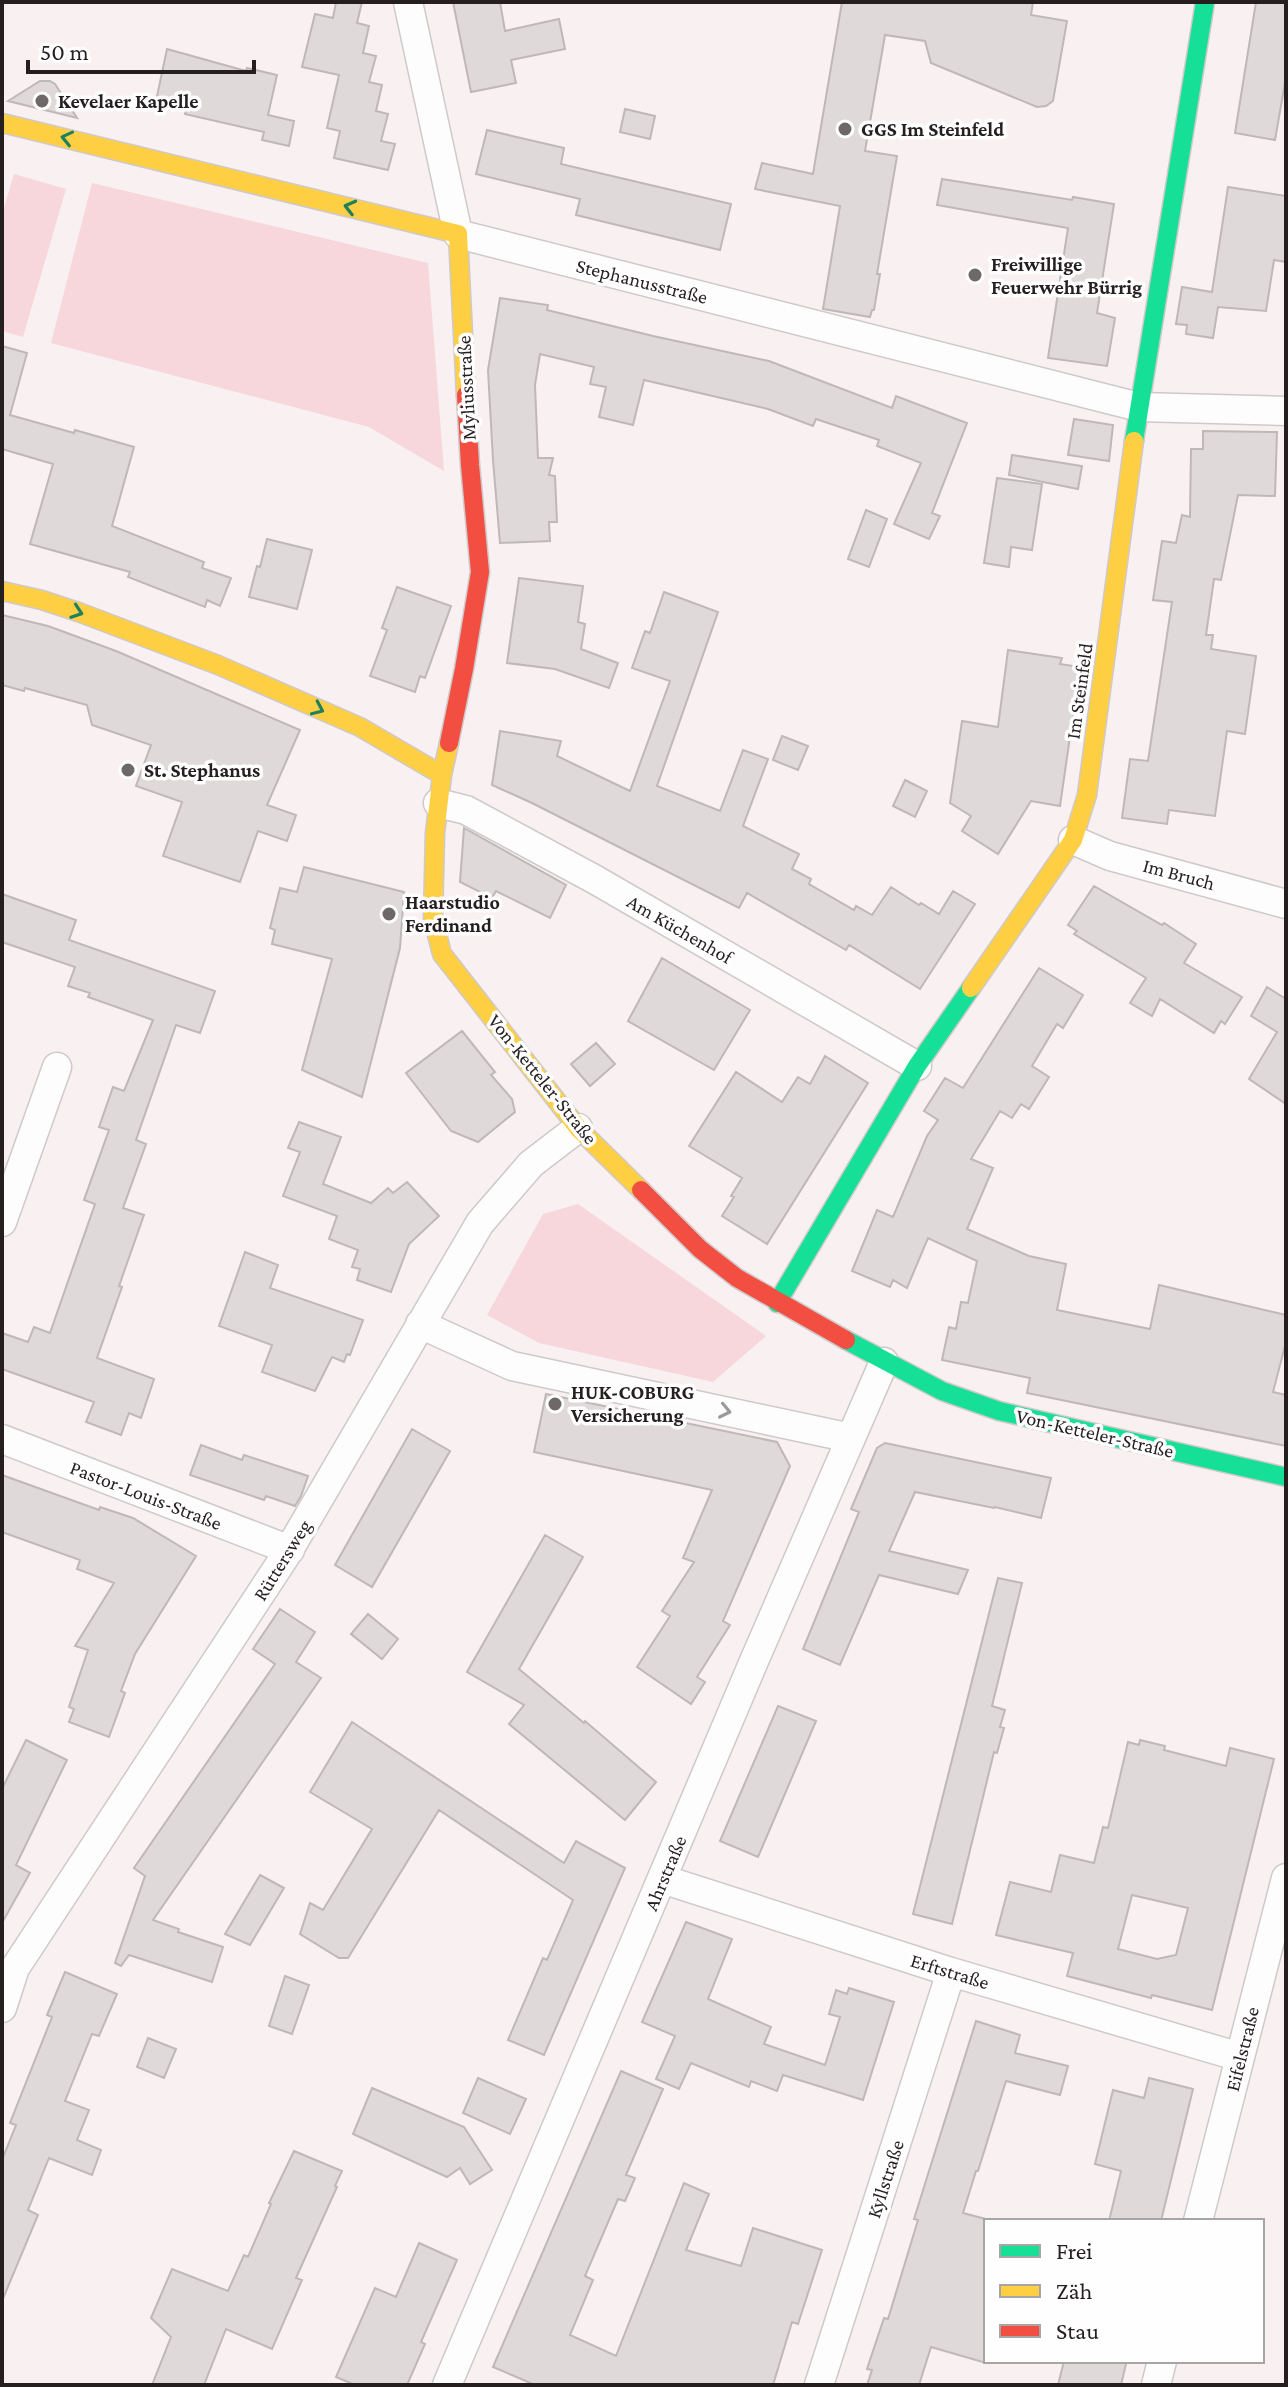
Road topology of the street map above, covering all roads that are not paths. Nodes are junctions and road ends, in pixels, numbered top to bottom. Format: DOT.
graph roads {
  1 [pos="408,2"];
  2 [pos="1205,2"];
  3 [pos="2,123"];
  4 [pos="458,234"];
  5 [pos="1139,407"];
  6 [pos="1286,411"];
  7 [pos="2,591"];
  8 [pos="442,775"];
  9 [pos="438,803"];
  10 [pos="1073,840"];
  11 [pos="1286,904"];
  12 [pos="917,1066"];
  13 [pos="57,1067"];
  14 [pos="578,1128"];
  15 [pos="11,1168"];
  16 [pos="2,1222"];
  17 [pos="777,1303"];
  18 [pos="420,1324"];
  19 [pos="884,1362"];
  20 [pos="851,1438"];
  21 [pos="2,1439"];
  22 [pos="1286,1477"];
  23 [pos="290,1550"];
  24 [pos="1286,1878"];
  25 [pos="662,1879"];
  26 [pos="951,1972"];
  27 [pos="2,2008"];
  28 [pos="1240,2057"];
  29 [pos="1199,2219"];
  30 [pos="1162,2363"];
  31 [pos="447,2385"];
  32 [pos="819,2385"];
  33 [pos="1156,2385"];
  1 -- 4 [label="street, Myliusstraße"];
  2 -- 5 [label="street, Im Steinfeld"];
  4 -- 3 [label="street, Stephanusstraße, one-way"];
  4 -- 5 [label="street, Stephanusstraße"];
  4 -- 8 [label="street, Myliusstraße"];
  5 -- 6 [label="street, Stephanusstraße"];
  5 -- 10 [label="street, Im Steinfeld"];
  7 -- 8 [label="street, one-way"];
  8 -- 9 [label="street, Von-Ketteler-Straße"];
  9 -- 12 [label="street, Am Küchenhof"];
  9 -- 14 [label="street, Von-Ketteler-Straße"];
  10 -- 11 [label="street, Im Bruch"];
  10 -- 12 [label="street, Im Steinfeld"];
  12 -- 17 [label="street, Im Steinfeld"];
  13 -- 15 [label="street"];
  14 -- 17 [label="street, Von-Ketteler-Straße"];
  14 -- 18 [label="street, Rüttersweg"];
  15 -- 16 [label="street"];
  17 -- 19 [label="street, Von-Ketteler-Straße"];
  18 -- 20 [label="street, one-way"];
  18 -- 23 [label="street, Rüttersweg"];
  19 -- 20 [label="street, Ahrstraße"];
  19 -- 22 [label="street, Von-Ketteler-Straße"];
  20 -- 25 [label="street, Ahrstraße"];
  21 -- 23 [label="street, Pastor-Louis-Straße"];
  23 -- 27 [label="street, Rüttersweg"];
  24 -- 28 [label="street, Eifelstraße"];
  25 -- 26 [label="street, Erftstraße"];
  25 -- 31 [label="street, Ahrstraße"];
  26 -- 28 [label="street, Erftstraße"];
  26 -- 32 [label="street, Kyllstraße"];
  28 -- 29 [label="street, Eifelstraße"];
  30 -- 33 [label="street"];
}
